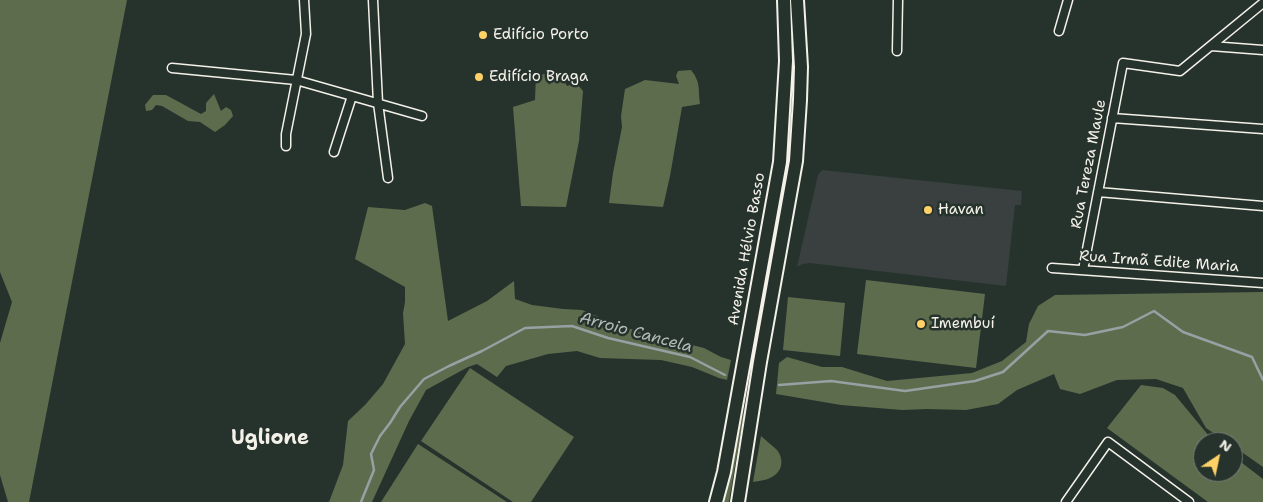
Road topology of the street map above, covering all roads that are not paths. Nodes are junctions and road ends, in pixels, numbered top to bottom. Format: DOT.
graph roads {
  1 [pos="304,0"];
  2 [pos="373,0"];
  3 [pos="784,0"];
  4 [pos="797,0"];
  5 [pos="898,0"];
  6 [pos="1068,0"];
  7 [pos="1263,3"];
  8 [pos="1059,31"];
  9 [pos="1211,46"];
  10 [pos="1263,50"];
  11 [pos="897,51"];
  12 [pos="172,68"];
  13 [pos="296,80"];
  14 [pos="352,96"];
  15 [pos="378,103"];
  16 [pos="422,116"];
  17 [pos="1112,118"];
  18 [pos="1263,130"];
  19 [pos="286,146"];
  20 [pos="334,152"];
  21 [pos="388,178"];
  22 [pos="1098,192"];
  23 [pos="1263,206"];
  24 [pos="1052,268"];
  25 [pos="1083,270"];
  26 [pos="1263,283"];
  27 [pos="716,502"];
  28 [pos="738,502"];
  29 [pos="1066,502"];
  30 [pos="1190,502"];
  1 -- 13 [label="street"];
  2 -- 15 [label="street"];
  3 -- 27 [label="main road, Avenida Hélvio Basso"];
  4 -- 28 [label="main road"];
  5 -- 11 [label="street"];
  6 -- 8 [label="street"];
  7 -- 9 [label="street"];
  9 -- 10 [label="street"];
  9 -- 17 [label="street, Rua Tereza Maule"];
  12 -- 13 [label="street"];
  13 -- 14 [label="street"];
  13 -- 19 [label="street"];
  14 -- 15 [label="street"];
  14 -- 20 [label="street"];
  15 -- 16 [label="street"];
  15 -- 21 [label="street"];
  17 -- 18 [label="street"];
  17 -- 22 [label="street, Rua Tereza Maule"];
  22 -- 23 [label="street"];
  22 -- 25 [label="street, Rua Tereza Maule"];
  24 -- 25 [label="street, Rua Irmã Edite Maria"];
  25 -- 26 [label="street, Rua Irmã Edite Maria"];
  29 -- 30 [label="street"];
}
